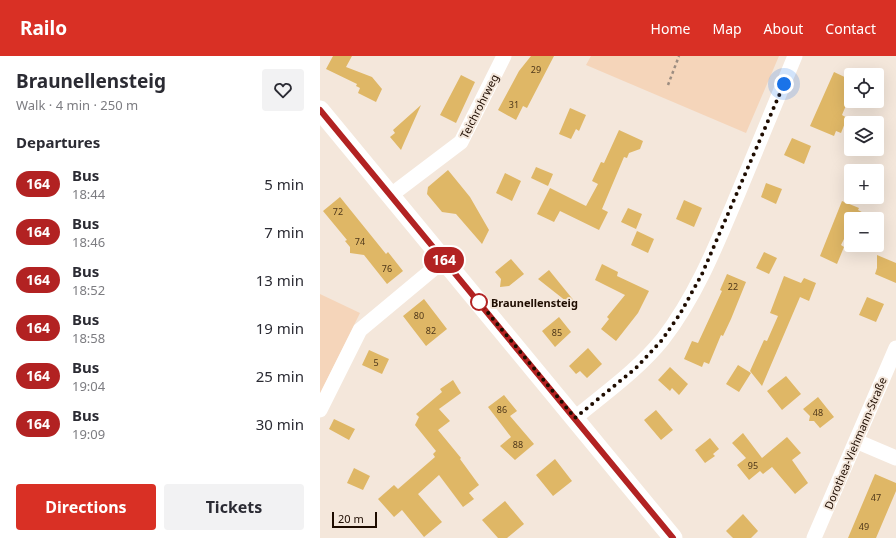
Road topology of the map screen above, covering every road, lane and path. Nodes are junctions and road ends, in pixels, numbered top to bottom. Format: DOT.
graph roads {
  1 [pos="504,56"];
  2 [pos="679,56"];
  3 [pos="795,56"];
  4 [pos="668,85"];
  5 [pos="320,110"];
  6 [pos="391,195"];
  7 [pos="444,260"];
  8 [pos="896,348"];
  9 [pos="320,410"];
  10 [pos="575,418"];
  11 [pos="856,441"];
  12 [pos="896,458"];
  13 [pos="673,538"];
  14 [pos="814,538"];
  1 -- 6 [label="street, Teichrohrweg"];
  2 -- 4 [label="path"];
  3 -- 10 [label="street"];
  5 -- 6 [label="street"];
  6 -- 7 [label="street"];
  7 -- 9 [label="street"];
  7 -- 10 [label="street"];
  8 -- 11 [label="street, Dorothea-Viehmann-Straße"];
  10 -- 13 [label="street"];
  11 -- 12 [label="street"];
  11 -- 14 [label="street, Dorothea-Viehmann-Straße"];
}
